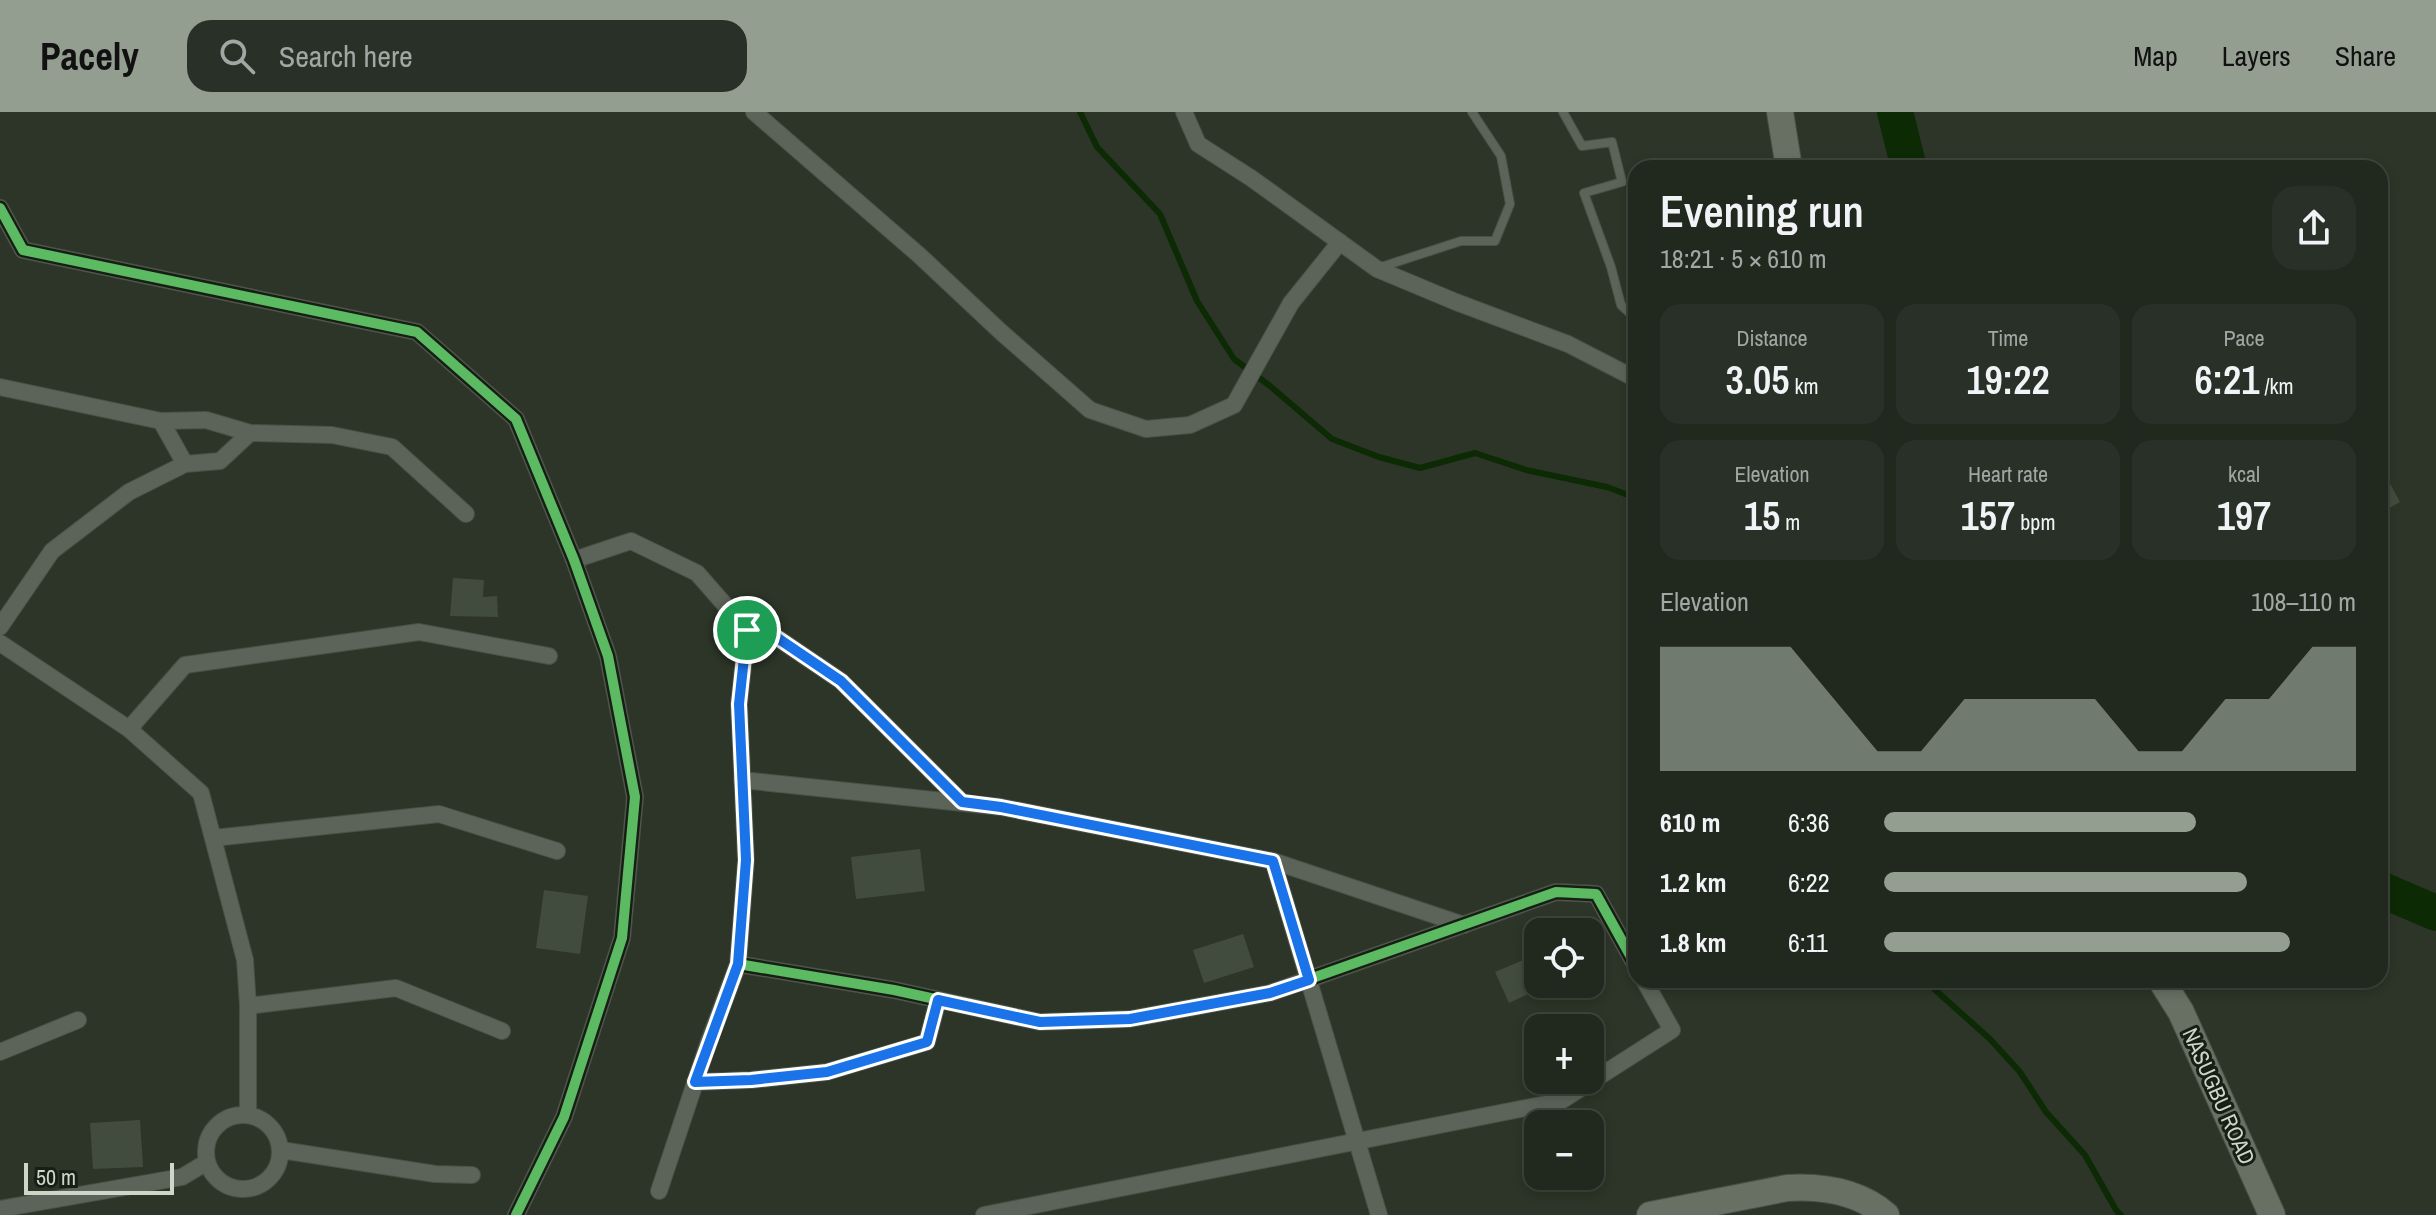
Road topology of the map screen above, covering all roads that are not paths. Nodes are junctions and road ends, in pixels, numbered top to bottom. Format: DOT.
graph roads {
  1 [pos="754,112"];
  2 [pos="1184,112"];
  3 [pos="1472,112"];
  4 [pos="1563,112"];
  5 [pos="1780,112"];
  6 [pos="1788,160"];
  7 [pos="0,208"];
  8 [pos="1340,242"];
  9 [pos="1377,269"];
  10 [pos="1628,312"];
  11 [pos="1628,375"];
  12 [pos="0,387"];
  13 [pos="161,421"];
  14 [pos="250,433"];
  15 [pos="185,464"];
  16 [pos="466,514"];
  17 [pos="574,560"];
  18 [pos="0,627"];
  19 [pos="747,630"];
  20 [pos="0,643"];
  21 [pos="549,656"];
  22 [pos="129,729"];
  23 [pos="742,780"];
  24 [pos="962,802"];
  25 [pos="213,838"];
  26 [pos="557,851"];
  27 [pos="1273,861"];
  28 [pos="1464,925"];
  29 [pos="1628,952"];
  30 [pos="738,964"];
  31 [pos="1309,980"];
  32 [pos="1648,988"];
  33 [pos="2166,988"];
  34 [pos="938,1000"];
  35 [pos="248,1006"];
  36 [pos="78,1020"];
  37 [pos="502,1031"];
  38 [pos="0,1052"];
  39 [pos="695,1082"];
  40 [pos="248,1115"];
  41 [pos="1358,1140"];
  42 [pos="281,1150"];
  43 [pos="207,1162"];
  44 [pos="472,1175"];
  45 [pos="659,1191"];
  46 [pos="0,1209"];
  47 [pos="516,1215"];
  48 [pos="984,1215"];
  49 [pos="1379,1215"];
  50 [pos="1650,1215"];
  51 [pos="1886,1215"];
  52 [pos="2272,1215"];
  1 -- 8 [label="street"];
  2 -- 8 [label="street"];
  3 -- 9 [label="lane"];
  4 -- 10 [label="lane"];
  5 -- 6 [label="main road"];
  7 -- 17 [label="street"];
  8 -- 9 [label="street"];
  9 -- 11 [label="street"];
  12 -- 13 [label="street"];
  13 -- 14 [label="street"];
  13 -- 15 [label="street"];
  14 -- 15 [label="street"];
  14 -- 16 [label="street"];
  15 -- 18 [label="street"];
  17 -- 19 [label="street"];
  17 -- 47 [label="street"];
  19 -- 23 [label="street"];
  19 -- 24 [label="street"];
  20 -- 22 [label="street"];
  21 -- 22 [label="street"];
  22 -- 25 [label="street"];
  23 -- 24 [label="street"];
  23 -- 30 [label="street"];
  24 -- 27 [label="street"];
  25 -- 26 [label="street"];
  25 -- 35 [label="street"];
  27 -- 28 [label="street"];
  27 -- 31 [label="street"];
  28 -- 29 [label="street"];
  28 -- 31 [label="street"];
  30 -- 34 [label="street"];
  30 -- 39 [label="street"];
  31 -- 34 [label="street"];
  31 -- 41 [label="street"];
  32 -- 41 [label="street"];
  33 -- 52 [label="main road, NASUGBU ROAD"];
  34 -- 39 [label="street"];
  35 -- 37 [label="street"];
  35 -- 40 [label="street"];
  36 -- 38 [label="street"];
  39 -- 45 [label="street"];
  40 -- 42 [label="street"];
  40 -- 43 [label="street"];
  41 -- 48 [label="street"];
  41 -- 49 [label="street"];
  42 -- 43 [label="street"];
  42 -- 44 [label="street"];
  43 -- 46 [label="street"];
  50 -- 51 [label="main road"];
}
